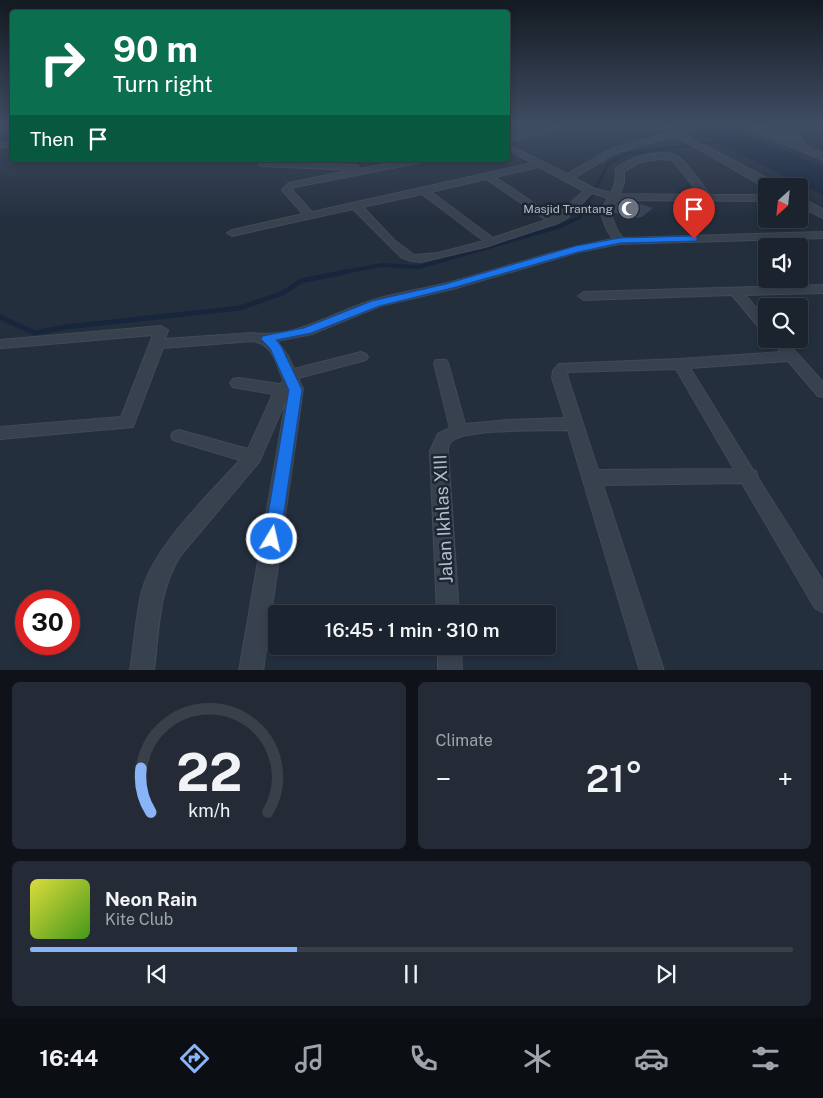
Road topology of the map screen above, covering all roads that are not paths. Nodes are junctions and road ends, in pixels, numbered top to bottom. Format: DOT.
graph roads {
  1 [pos="526,156"];
  2 [pos="602,156"];
  3 [pos="665,156"];
  4 [pos="669,156"];
  5 [pos="719,156"];
  6 [pos="401,162"];
  7 [pos="262,163"];
  8 [pos="541,164"];
  9 [pos="368,166"];
  10 [pos="487,176"];
  11 [pos="568,178"];
  12 [pos="758,178"];
  13 [pos="423,190"];
  14 [pos="594,192"];
  15 [pos="615,198"];
  16 [pos="708,198"];
  17 [pos="758,198"];
  18 [pos="355,205"];
  19 [pos="808,206"];
  20 [pos="823,214"];
  21 [pos="310,216"];
  22 [pos="554,221"];
  23 [pos="232,234"];
  24 [pos="823,235"];
  25 [pos="490,241"];
  26 [pos="620,241"];
  27 [pos="823,289"];
  28 [pos="735,291"];
  29 [pos="584,296"];
  30 [pos="758,318"];
  31 [pos="267,339"];
  32 [pos="3,344"];
  33 [pos="157,344"];
  34 [pos="785,348"];
  35 [pos="792,356"];
  36 [pos="361,357"];
  37 [pos="441,363"];
  38 [pos="680,364"];
  39 [pos="238,383"];
  40 [pos="288,383"];
  41 [pos="823,392"];
  42 [pos="574,424"];
  43 [pos="458,431"];
  44 [pos="0,433"];
  45 [pos="179,436"];
  46 [pos="253,458"];
  47 [pos="750,476"];
  48 [pos="592,478"];
  49 [pos="823,600"];
  50 [pos="448,605"];
  51 [pos="449,655"];
  52 [pos="142,670"];
  53 [pos="251,670"];
  54 [pos="450,670"];
  55 [pos="652,670"];
  1 -- 8 [label="street"];
  2 -- 11 [label="street"];
  3 -- 15 [label="street"];
  4 -- 16 [label="street"];
  5 -- 12 [label="street"];
  6 -- 9 [label="street"];
  7 -- 9 [label="street"];
  8 -- 10 [label="street"];
  8 -- 11 [label="street"];
  9 -- 21 [label="street"];
  10 -- 13 [label="street"];
  10 -- 22 [label="street"];
  11 -- 14 [label="street"];
  13 -- 18 [label="street"];
  13 -- 25 [label="street"];
  14 -- 15 [label="street"];
  14 -- 22 [label="street"];
  15 -- 16 [label="street"];
  15 -- 26 [label="street"];
  16 -- 17 [label="street"];
  18 -- 21 [label="street"];
  18 -- 25 [label="street"];
  19 -- 20 [label="street"];
  21 -- 23 [label="street"];
  22 -- 25 [label="street"];
  24 -- 26 [label="street"];
  26 -- 31 [label="street"];
  27 -- 28 [label="street"];
  28 -- 29 [label="street"];
  28 -- 30 [label="street"];
  31 -- 33 [label="street"];
  31 -- 40 [label="street"];
  32 -- 33 [label="street"];
  33 -- 44 [label="street"];
  34 -- 35 [label="street"];
  35 -- 38 [label="street"];
  35 -- 41 [label="street"];
  36 -- 40 [label="street"];
  37 -- 43 [label="street"];
  38 -- 42 [label="street"];
  38 -- 47 [label="street"];
  39 -- 40 [label="street"];
  40 -- 46 [label="street"];
  40 -- 53 [label="street"];
  42 -- 43 [label="street"];
  42 -- 48 [label="street"];
  43 -- 50 [label="street, Jalan Ikhlas XIII"];
  45 -- 46 [label="street"];
  46 -- 52 [label="street"];
  47 -- 48 [label="street"];
  47 -- 49 [label="street"];
  48 -- 55 [label="street"];
  51 -- 54 [label="street"];
}
